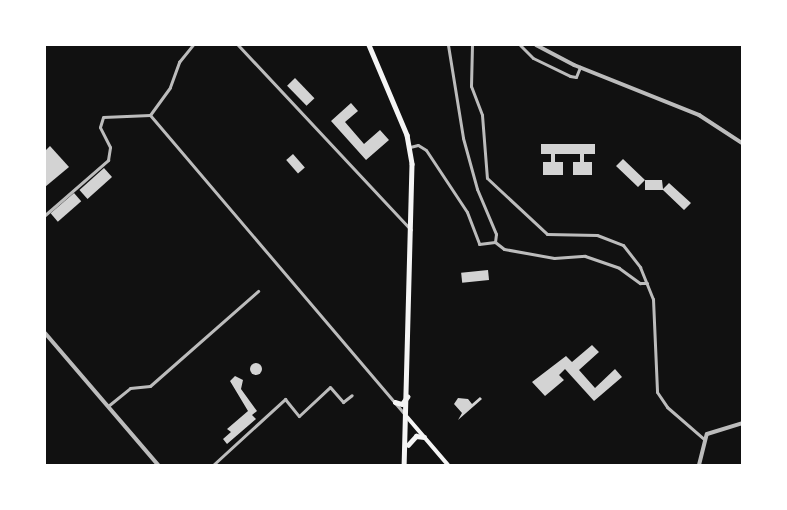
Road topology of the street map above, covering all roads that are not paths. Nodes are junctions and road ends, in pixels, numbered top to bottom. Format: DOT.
graph roads {
  1 [pos="194,45"];
  2 [pos="238,45"];
  3 [pos="369,45"];
  4 [pos="448,45"];
  5 [pos="472,45"];
  6 [pos="520,45"];
  7 [pos="536,45"];
  8 [pos="580,67"];
  9 [pos="150,115"];
  10 [pos="742,143"];
  11 [pos="410,147"];
  12 [pos="45,215"];
  13 [pos="411,231"];
  14 [pos="495,242"];
  15 [pos="647,283"];
  16 [pos="258,291"];
  17 [pos="45,333"];
  18 [pos="352,395"];
  19 [pos="408,395"];
  20 [pos="395,402"];
  21 [pos="106,407"];
  22 [pos="407,417"];
  23 [pos="742,423"];
  24 [pos="424,437"];
  25 [pos="704,439"];
  26 [pos="406,454"];
  27 [pos="158,465"];
  28 [pos="213,465"];
  29 [pos="404,465"];
  30 [pos="448,465"];
  31 [pos="699,465"];
  1 -- 9 [label="street"];
  2 -- 13 [label="street"];
  3 -- 11 [label="main road"];
  4 -- 14 [label="street"];
  5 -- 15 [label="street"];
  6 -- 8 [label="street"];
  7 -- 8 [label="street"];
  8 -- 10 [label="street"];
  9 -- 12 [label="street"];
  9 -- 20 [label="street"];
  11 -- 13 [label="main road"];
  11 -- 14 [label="street"];
  13 -- 19 [label="main road"];
  14 -- 15 [label="street"];
  15 -- 25 [label="street"];
  16 -- 21 [label="street"];
  17 -- 21 [label="street"];
  18 -- 28 [label="street"];
  19 -- 20 [label="main road"];
  19 -- 22 [label="main road"];
  20 -- 22 [label="street"];
  21 -- 27 [label="street"];
  22 -- 24 [label="main road"];
  22 -- 26 [label="main road"];
  23 -- 25 [label="street"];
  24 -- 26 [label="main road"];
  24 -- 30 [label="main road"];
  25 -- 31 [label="street"];
  26 -- 29 [label="main road"];
}
